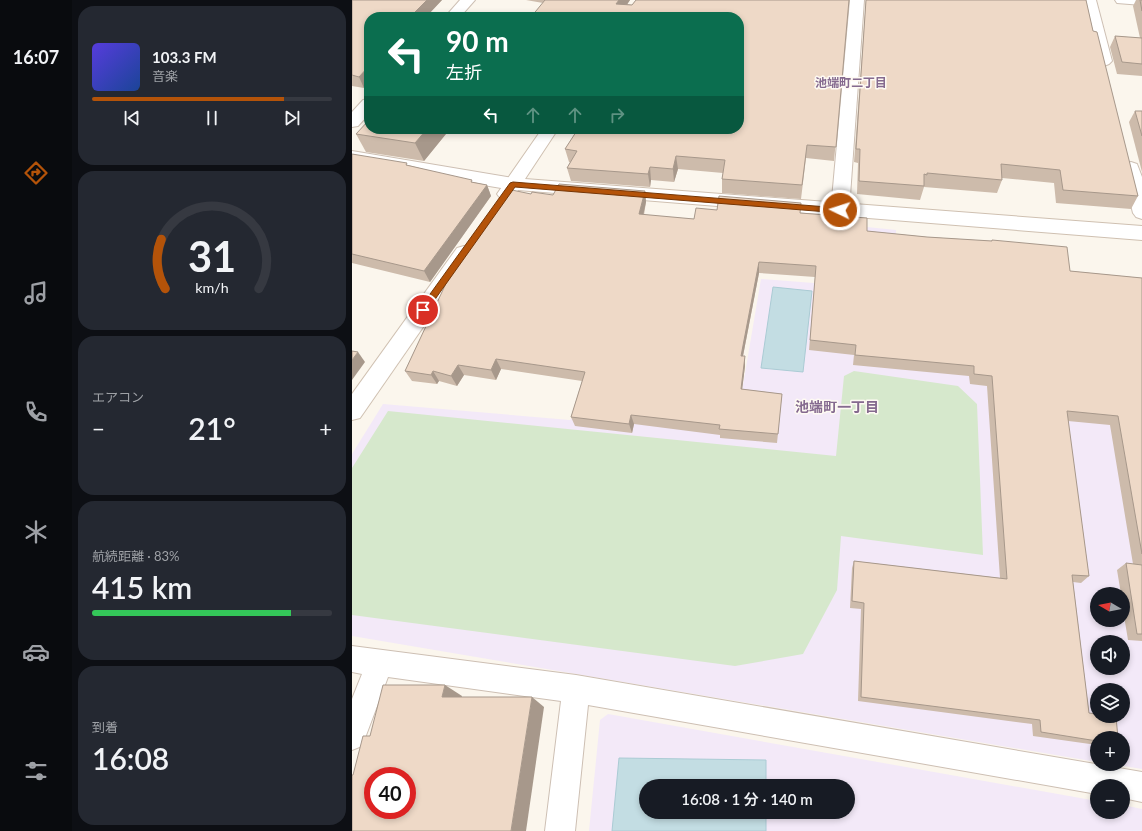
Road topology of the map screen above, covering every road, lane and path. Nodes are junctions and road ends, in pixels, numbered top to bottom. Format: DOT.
graph roads {
  1 [pos="468,0"];
  2 [pos="857,0"];
  3 [pos="1089,0"];
  4 [pos="1122,0"];
  5 [pos="1142,1"];
  6 [pos="457,12"];
  7 [pos="1108,76"];
  8 [pos="364,109"];
  9 [pos="352,122"];
  10 [pos="547,134"];
  11 [pos="1127,152"];
  12 [pos="352,157"];
  13 [pos="513,184"];
  14 [pos="494,210"];
  15 [pos="840,210"];
  16 [pos="1142,213"];
  17 [pos="1142,233"];
  18 [pos="476,236"];
  19 [pos="352,411"];
  20 [pos="352,660"];
  21 [pos="379,664"];
  22 [pos="576,689"];
  23 [pos="352,736"];
  24 [pos="1142,787"];
  25 [pos="560,831"];
  1 -- 6 [label="street"];
  2 -- 15 [label="street"];
  3 -- 7 [label="street"];
  4 -- 5 [label="street"];
  8 -- 9 [label="street"];
  10 -- 13 [label="street"];
  11 -- 16 [label="street"];
  12 -- 13 [label="street"];
  13 -- 14 [label="street"];
  13 -- 15 [label="street"];
  15 -- 17 [label="street"];
  18 -- 19 [label="street"];
  20 -- 21 [label="street"];
  21 -- 22 [label="street"];
  21 -- 23 [label="street"];
  22 -- 24 [label="street"];
  22 -- 25 [label="street"];
}
